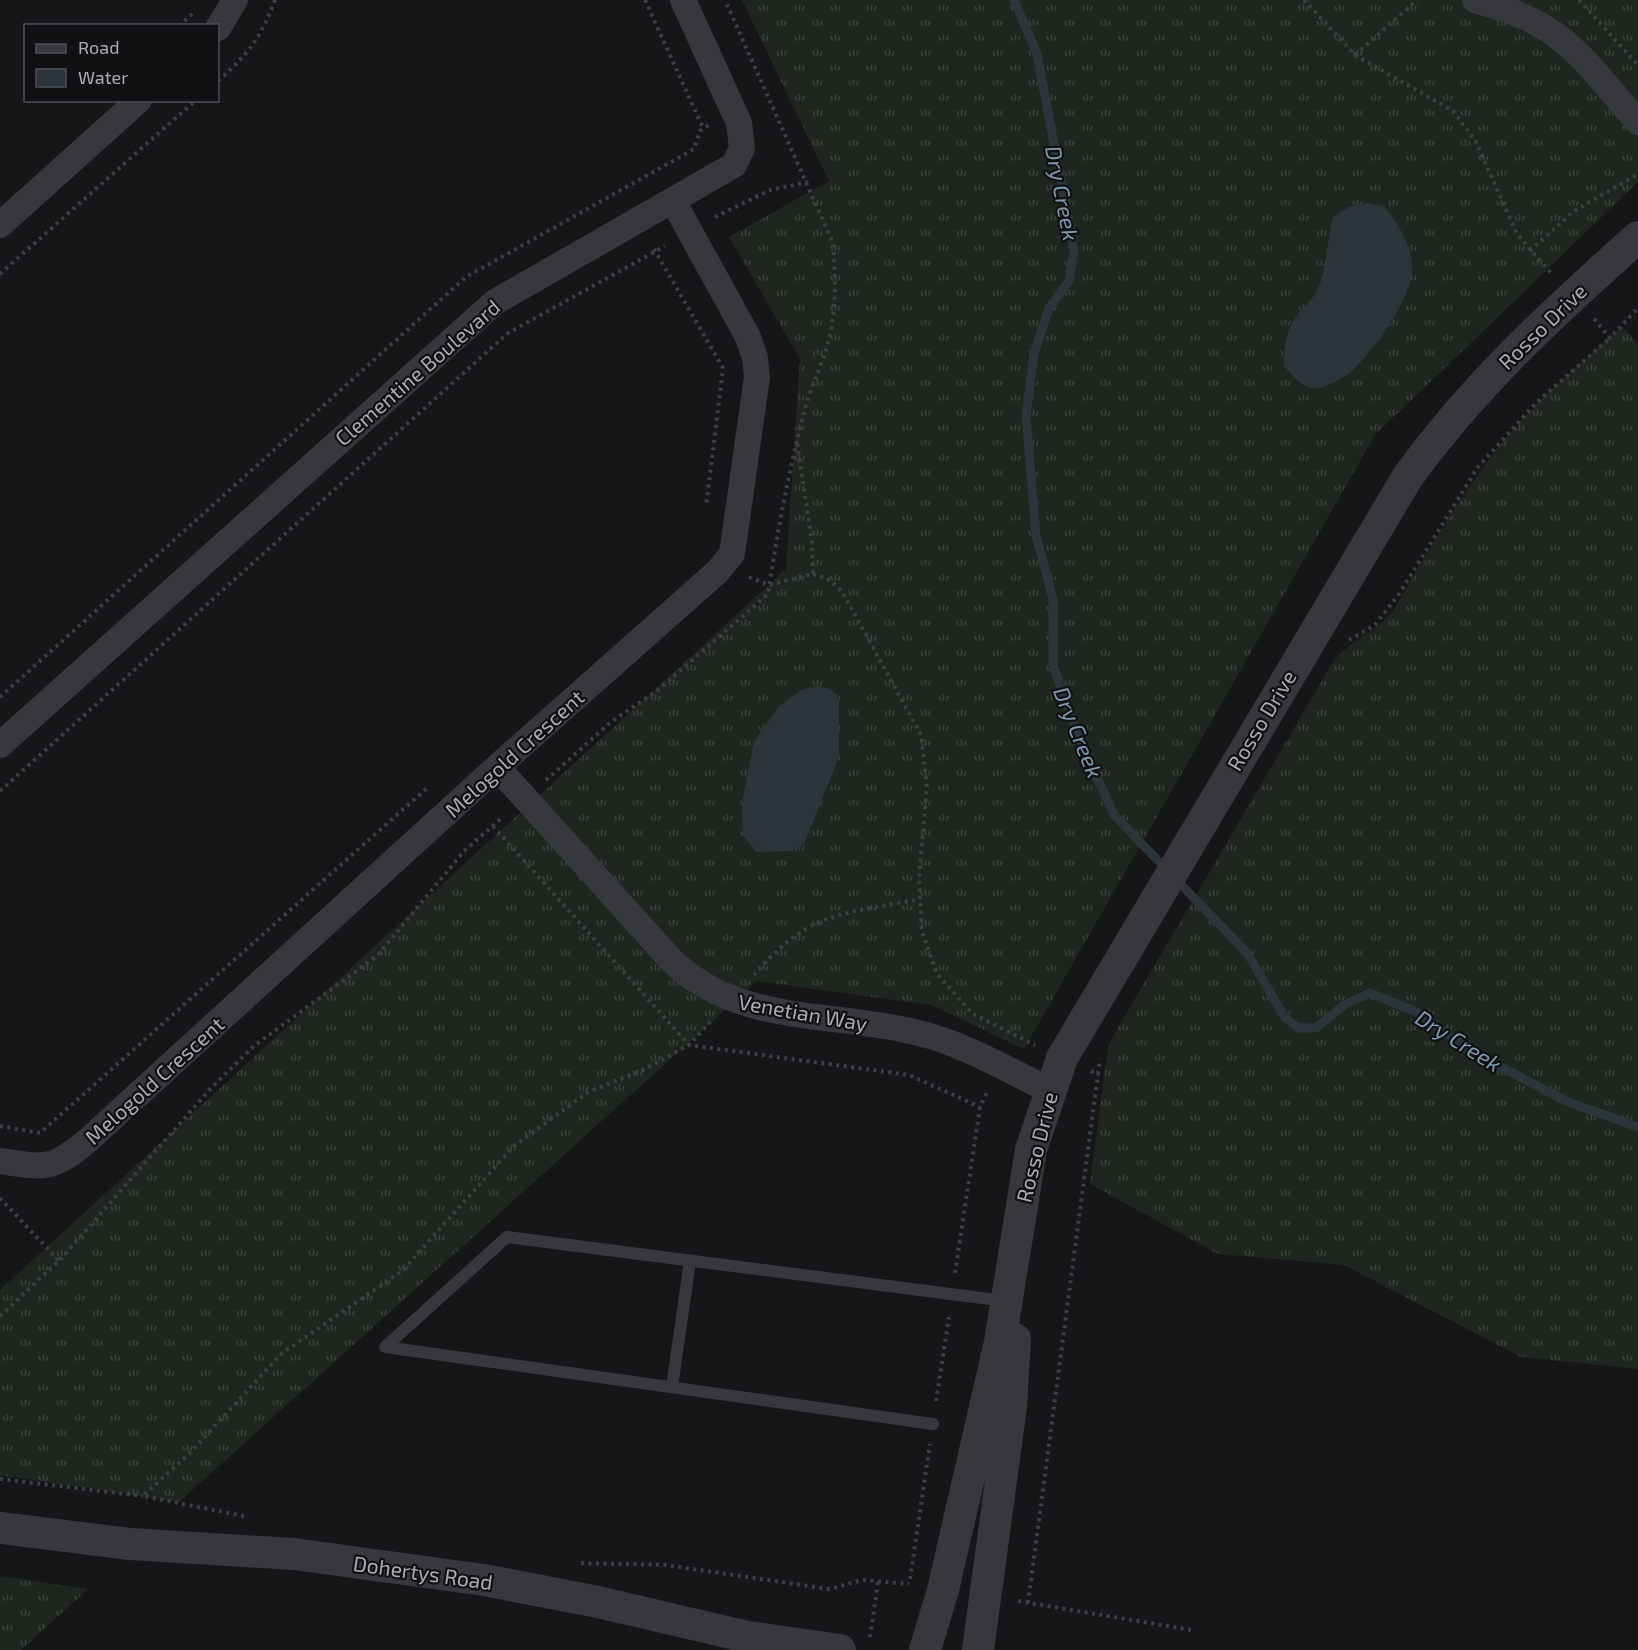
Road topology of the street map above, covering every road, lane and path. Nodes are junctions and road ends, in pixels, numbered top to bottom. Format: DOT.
graph roads {
  1 [pos="235,0"];
  2 [pos="275,0"];
  3 [pos="645,0"];
  4 [pos="683,0"];
  5 [pos="1304,0"];
  6 [pos="1417,0"];
  7 [pos="1475,0"];
  8 [pos="1579,0"];
  9 [pos="219,26"];
  10 [pos="1355,55"];
  11 [pos="1638,65"];
  12 [pos="219,80"];
  13 [pos="137,102"];
  14 [pos="194,102"];
  15 [pos="1638,122"];
  16 [pos="703,128"];
  17 [pos="1638,174"];
  18 [pos="808,182"];
  19 [pos="673,201"];
  20 [pos="0,225"];
  21 [pos="690,233"];
  22 [pos="1638,237"];
  23 [pos="655,250"];
  24 [pos="0,274"];
  25 [pos="1610,338"];
  26 [pos="797,439"];
  27 [pos="706,510"];
  28 [pos="813,574"];
  29 [pos="769,585"];
  30 [pos="1345,643"];
  31 [pos="0,745"];
  32 [pos="497,767"];
  33 [pos="0,791"];
  34 [pos="920,899"];
  35 [pos="731,1000"];
  36 [pos="1101,1054"];
  37 [pos="1062,1058"];
  38 [pos="1098,1074"];
  39 [pos="1049,1090"];
  40 [pos="0,1161"];
  41 [pos="0,1198"];
  42 [pos="59,1261"];
  43 [pos="690,1261"];
  44 [pos="1008,1288"];
  45 [pos="672,1387"];
  46 [pos="933,1424"];
  47 [pos="0,1479"];
  48 [pos="143,1496"];
  49 [pos="246,1516"];
  50 [pos="0,1527"];
  51 [pos="574,1563"];
  52 [pos="878,1582"];
  53 [pos="909,1584"];
  54 [pos="1028,1603"];
  55 [pos="870,1639"];
  56 [pos="840,1650"];
  57 [pos="925,1650"];
  58 [pos="978,1650"];
  1 -- 9 [label="street"];
  2 -- 12 [label="path"];
  3 -- 16 [label="path"];
  4 -- 19 [label="street, Clementine Boulevard"];
  5 -- 10 [label="path"];
  6 -- 10 [label="path"];
  7 -- 15 [label="street"];
  8 -- 11 [label="path"];
  10 -- 17 [label="path"];
  13 -- 20 [label="street"];
  14 -- 24 [label="path"];
  18 -- 21 [label="path"];
  19 -- 21 [label="street, Melogold Crescent"];
  19 -- 31 [label="street, Clementine Boulevard"];
  21 -- 23 [label="path"];
  21 -- 32 [label="street, Melogold Crescent"];
  22 -- 37 [label="street, Rosso Drive"];
  23 -- 27 [label="path"];
  23 -- 33 [label="path"];
  25 -- 30 [label="path"];
  26 -- 28 [label="path"];
  28 -- 29 [label="path"];
  28 -- 34 [label="path"];
  32 -- 35 [label="street, Venetian Way"];
  32 -- 40 [label="street, Melogold Crescent"];
  34 -- 35 [label="path"];
  34 -- 37 [label="path"];
  35 -- 39 [label="street, Venetian Way"];
  35 -- 48 [label="path"];
  36 -- 38 [label="path"];
  37 -- 38 [label="path"];
  37 -- 39 [label="street, Rosso Drive"];
  38 -- 54 [label="path"];
  39 -- 44 [label="street, Rosso Drive"];
  41 -- 42 [label="path"];
  43 -- 44 [label="lane"];
  43 -- 45 [label="lane"];
  43 -- 45 [label="lane"];
  44 -- 57 [label="street, Rosso Drive"];
  44 -- 58 [label="street, Rosso Drive"];
  45 -- 46 [label="lane"];
  47 -- 48 [label="path"];
  48 -- 49 [label="path"];
  50 -- 56 [label="street, Dohertys Road"];
  51 -- 52 [label="path"];
  52 -- 53 [label="path"];
  52 -- 55 [label="path"];
}
